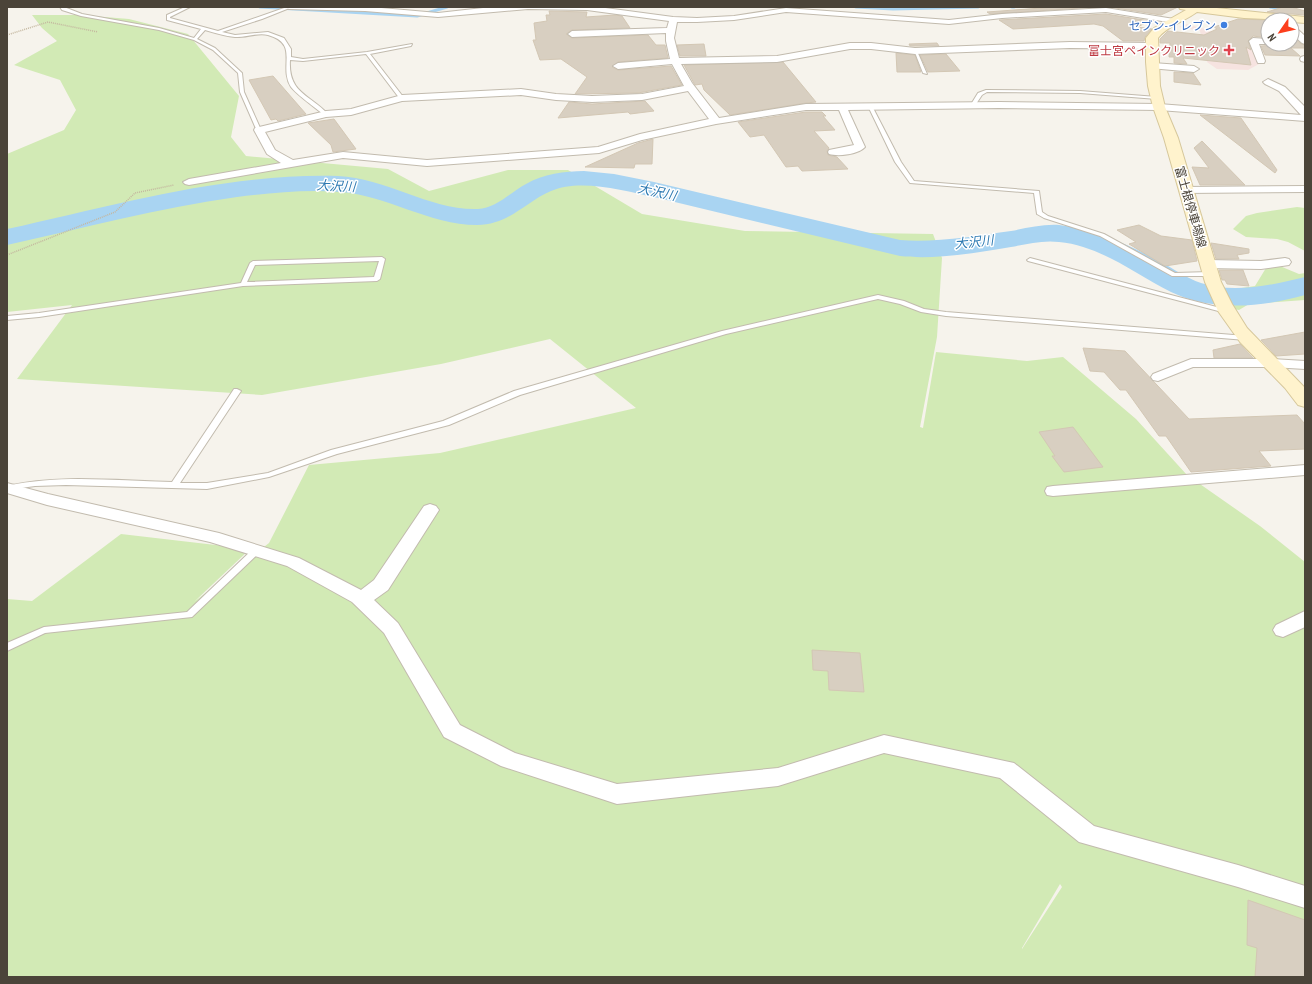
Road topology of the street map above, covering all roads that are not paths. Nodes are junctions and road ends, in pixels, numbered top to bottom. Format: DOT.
graph roads {
  1 [pos="62,7"];
  2 [pos="188,7"];
  3 [pos="289,7"];
  4 [pos="1023,8"];
  5 [pos="1192,8"];
  6 [pos="612,10"];
  7 [pos="592,14"];
  8 [pos="1034,15"];
  9 [pos="1260,16"];
  10 [pos="674,19"];
  11 [pos="1174,21"];
  12 [pos="204,29"];
  13 [pos="672,30"];
  14 [pos="217,32"];
  15 [pos="572,34"];
  16 [pos="195,39"];
  17 [pos="1260,41"];
  18 [pos="411,45"];
  19 [pos="1152,46"];
  20 [pos="915,51"];
  21 [pos="367,53"];
  22 [pos="288,58"];
  23 [pos="1262,60"];
  24 [pos="676,61"];
  25 [pos="618,66"];
  26 [pos="1152,66"];
  27 [pos="1194,69"];
  28 [pos="925,73"];
  29 [pos="1268,82"];
  30 [pos="690,88"];
  31 [pos="402,98"];
  32 [pos="699,99"];
  33 [pos="685,100"];
  34 [pos="1158,103"];
  35 [pos="842,106"];
  36 [pos="870,106"];
  37 [pos="972,106"];
  38 [pos="1221,112"];
  39 [pos="326,114"];
  40 [pos="1305,117"];
  41 [pos="716,121"];
  42 [pos="1226,123"];
  43 [pos="259,130"];
  44 [pos="833,152"];
  45 [pos="290,163"];
  46 [pos="189,182"];
  47 [pos="1305,189"];
  48 [pos="1186,190"];
  49 [pos="1030,260"];
  50 [pos="1285,262"];
  51 [pos="1210,273"];
  52 [pos="243,284"];
  53 [pos="1224,306"];
  54 [pos="7,318"];
  55 [pos="1246,338"];
  56 [pos="1272,363"];
  57 [pos="1305,365"];
  58 [pos="1158,377"];
  59 [pos="237,391"];
  60 [pos="1305,401"];
  61 [pos="1305,470"];
  62 [pos="175,484"];
  63 [pos="7,488"];
  64 [pos="1053,491"];
  65 [pos="430,510"];
  66 [pos="256,551"];
  67 [pos="361,599"];
  68 [pos="1305,618"];
  69 [pos="1283,630"];
  70 [pos="7,647"];
  71 [pos="1305,897"];
  1 -- 16 [label="lane"];
  2 -- 12 [label="lane"];
  3 -- 6 [label="street"];
  3 -- 14 [label="lane"];
  4 -- 8 [label="street"];
  5 -- 9 [label="main road"];
  5 -- 11 [label="main road, 富士根停車場線"];
  6 -- 7 [label="street"];
  6 -- 10 [label="street"];
  8 -- 10 [label="street"];
  8 -- 11 [label="street"];
  10 -- 13 [label="street"];
  11 -- 19 [label="main road, 富士根停車場線"];
  12 -- 14 [label="lane"];
  12 -- 16 [label="lane"];
  13 -- 15 [label="street"];
  13 -- 24 [label="street"];
  14 -- 22 [label="lane"];
  16 -- 43 [label="lane"];
  17 -- 23 [label="street"];
  18 -- 21 [label="lane"];
  19 -- 20 [label="street"];
  19 -- 26 [label="main road, 富士根停車場線"];
  20 -- 24 [label="street"];
  20 -- 28 [label="lane"];
  21 -- 22 [label="lane"];
  21 -- 31 [label="lane"];
  22 -- 39 [label="lane"];
  24 -- 25 [label="street"];
  24 -- 30 [label="street"];
  26 -- 27 [label="street"];
  26 -- 34 [label="main road, 富士根停車場線"];
  29 -- 40 [label="street"];
  30 -- 31 [label="street"];
  30 -- 32 [label="street"];
  31 -- 39 [label="street"];
  32 -- 33 [label="street"];
  32 -- 41 [label="street"];
  34 -- 37 [label="street"];
  34 -- 37 [label="lane"];
  34 -- 38 [label="street"];
  34 -- 48 [label="main road, 富士根停車場線"];
  35 -- 36 [label="street"];
  35 -- 41 [label="street"];
  35 -- 44 [label="street"];
  36 -- 37 [label="street"];
  36 -- 51 [label="lane"];
  38 -- 40 [label="street"];
  38 -- 42 [label="street"];
  39 -- 43 [label="street"];
  41 -- 45 [label="street"];
  43 -- 45 [label="street"];
  45 -- 46 [label="street"];
  47 -- 48 [label="street"];
  48 -- 51 [label="main road, 富士根停車場線"];
  49 -- 53 [label="lane"];
  50 -- 51 [label="street"];
  51 -- 53 [label="main road, 富士根停車場線"];
  52 -- 52 [label="lane"];
  52 -- 54 [label="lane"];
  53 -- 55 [label="main road, 富士根停車場線"];
  55 -- 56 [label="main road, 富士根停車場線"];
  55 -- 62 [label="lane"];
  56 -- 57 [label="street"];
  56 -- 58 [label="street"];
  56 -- 60 [label="main road, 富士根停車場線"];
  59 -- 62 [label="lane"];
  61 -- 64 [label="street"];
  62 -- 63 [label="lane"];
  63 -- 66 [label="street"];
  65 -- 67 [label="street"];
  66 -- 67 [label="street"];
  66 -- 70 [label="lane"];
  67 -- 71 [label="street"];
  68 -- 69 [label="street"];
}
